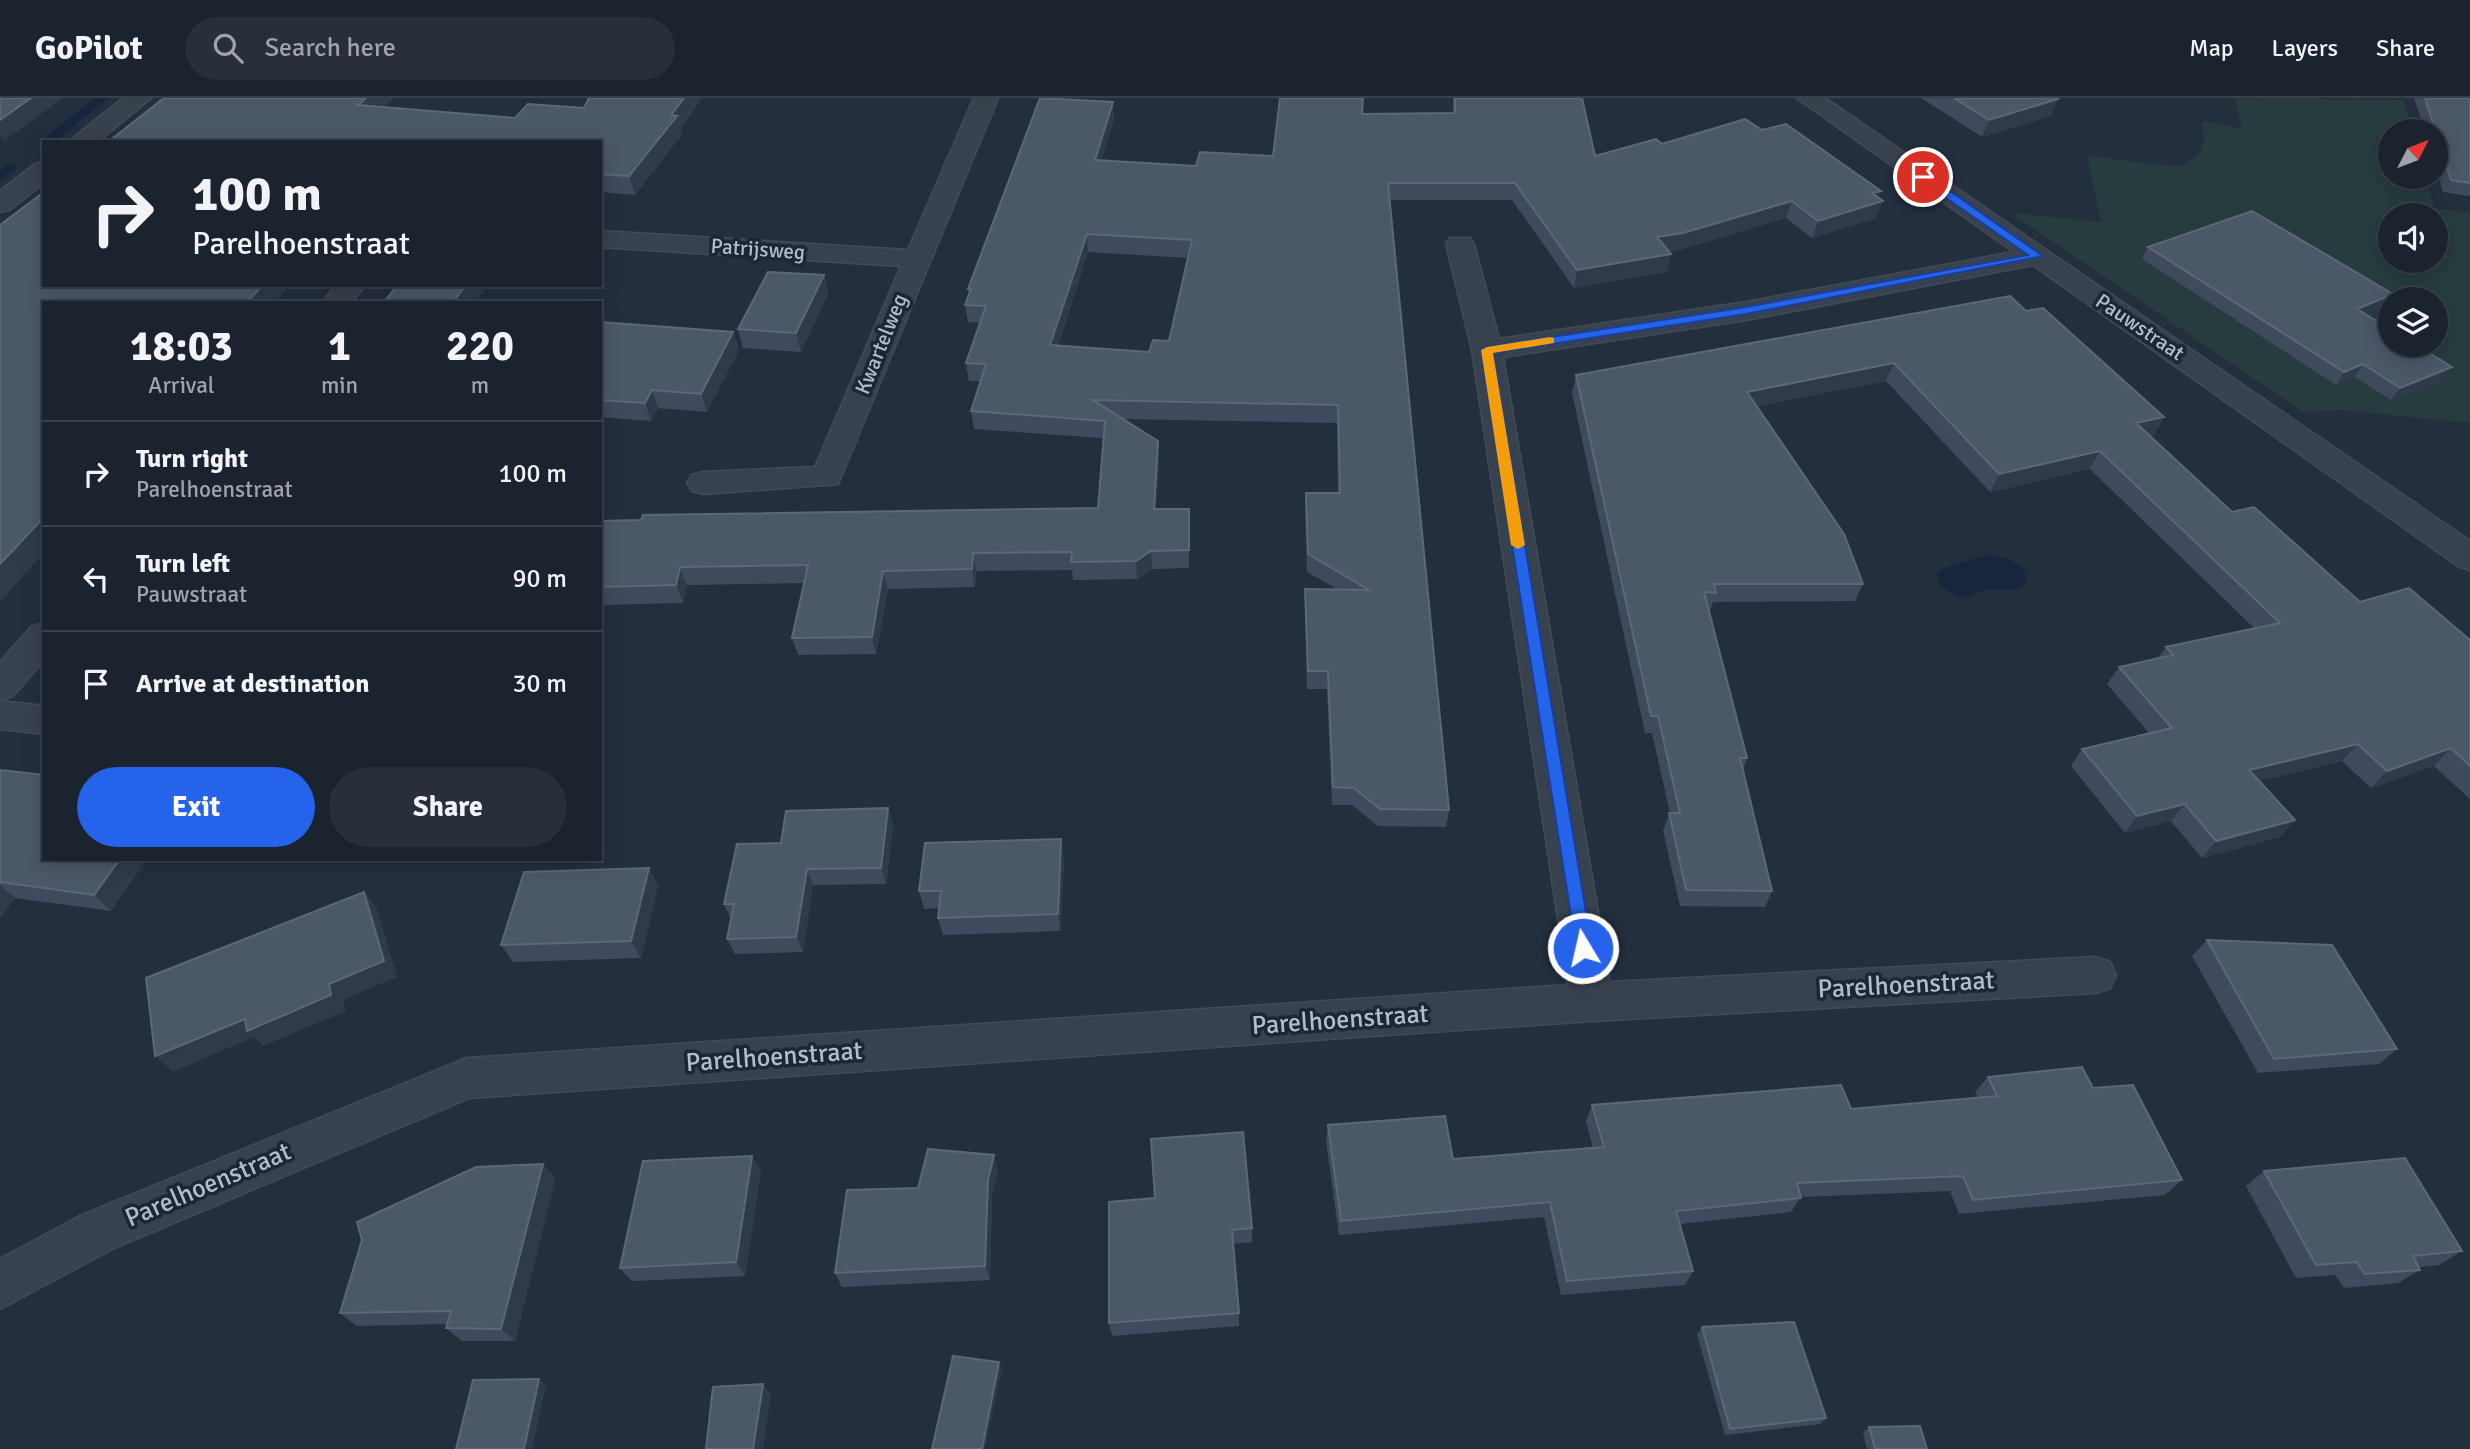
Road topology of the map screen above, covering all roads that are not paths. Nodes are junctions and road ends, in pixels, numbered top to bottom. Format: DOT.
graph roads {
  1 [pos="139,98"];
  2 [pos="986,98"];
  3 [pos="1809,98"];
  4 [pos="85,140"];
  5 [pos="42,172"];
  6 [pos="0,204"];
  7 [pos="602,239"];
  8 [pos="1460,244"];
  9 [pos="2038,256"];
  10 [pos="916,259"];
  11 [pos="349,287"];
  12 [pos="338,301"];
  13 [pos="1487,350"];
  14 [pos="703,483"];
  15 [pos="2470,558"];
  16 [pos="42,638"];
  17 [pos="0,686"];
  18 [pos="0,715"];
  19 [pos="42,720"];
  20 [pos="2095,975"];
  21 [pos="1592,1002"];
  22 [pos="0,1285"];
  1 -- 4 [label="street"];
  2 -- 10 [label="street, Kwartelweg"];
  3 -- 9 [label="street, Pauwstraat"];
  5 -- 6 [label="street"];
  7 -- 10 [label="street, Patrijsweg"];
  8 -- 13 [label="street"];
  9 -- 13 [label="street"];
  9 -- 15 [label="street, Pauwstraat"];
  10 -- 14 [label="street, Kwartelweg"];
  11 -- 12 [label="street"];
  13 -- 21 [label="street"];
  16 -- 17 [label="street"];
  18 -- 19 [label="street"];
  20 -- 21 [label="street, Parelhoenstraat"];
  21 -- 22 [label="street, Parelhoenstraat"];
}
